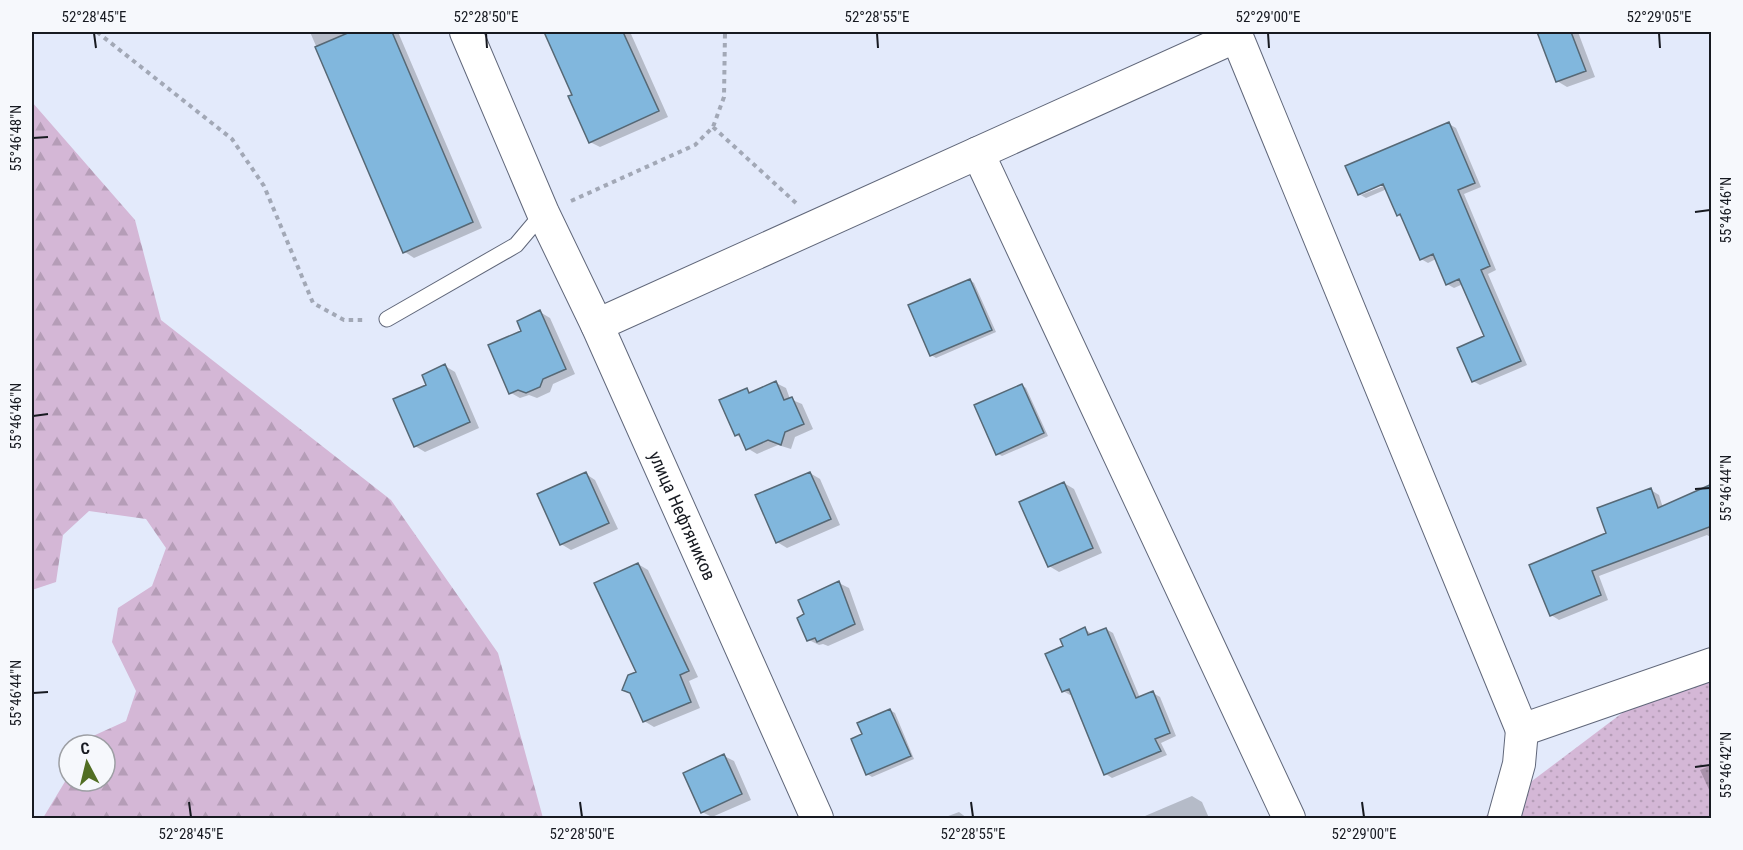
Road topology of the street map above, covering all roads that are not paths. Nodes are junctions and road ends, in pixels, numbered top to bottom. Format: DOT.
graph roads {
  1 [pos="466,32"];
  2 [pos="1236,34"];
  3 [pos="978,153"];
  4 [pos="543,213"];
  5 [pos="387,319"];
  6 [pos="597,325"];
  7 [pos="1712,664"];
  8 [pos="1522,730"];
  9 [pos="816,819"];
  10 [pos="1289,819"];
  11 [pos="1504,819"];
  1 -- 4 [label="street, улица Нефтяников"];
  2 -- 3 [label="street"];
  2 -- 8 [label="street"];
  3 -- 6 [label="street"];
  3 -- 10 [label="street"];
  4 -- 5 [label="lane"];
  4 -- 6 [label="street, улица Нефтяников"];
  6 -- 9 [label="street, улица Нефтяников"];
  7 -- 8 [label="street"];
  8 -- 11 [label="street"];
}
